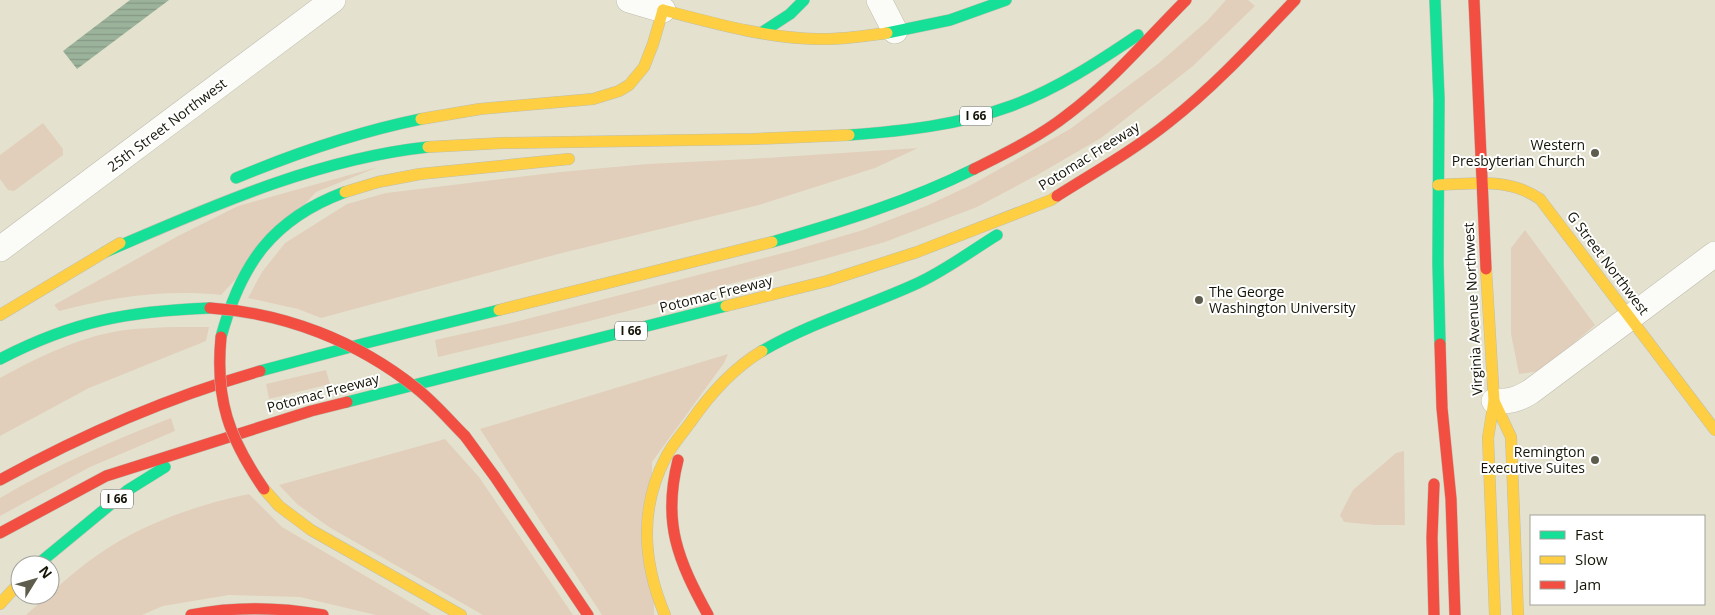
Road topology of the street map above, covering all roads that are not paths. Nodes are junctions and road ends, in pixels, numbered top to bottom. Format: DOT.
graph roads {
  1 [pos="333,0"];
  2 [pos="629,0"];
  3 [pos="804,0"];
  4 [pos="880,0"];
  5 [pos="1006,0"];
  6 [pos="1186,0"];
  7 [pos="1295,0"];
  8 [pos="1435,0"];
  9 [pos="1474,0"];
  10 [pos="663,10"];
  11 [pos="1176,10"];
  12 [pos="895,31"];
  13 [pos="762,33"];
  14 [pos="750,140"];
  15 [pos="662,152"];
  16 [pos="576,159"];
  17 [pos="228,182"];
  18 [pos="1482,184"];
  19 [pos="1438,185"];
  20 [pos="1050,200"];
  21 [pos="172,210"];
  22 [pos="0,249"];
  23 [pos="105,252"];
  24 [pos="1715,254"];
  25 [pos="0,315"];
  26 [pos="1630,317"];
  27 [pos="0,359"];
  28 [pos="1494,401"];
  29 [pos="1442,408"];
  30 [pos="690,423"];
  31 [pos="1715,430"];
  32 [pos="205,444"];
  33 [pos="0,480"];
  34 [pos="0,534"];
  35 [pos="50,555"];
  36 [pos="10,593"];
  37 [pos="0,604"];
  38 [pos="195,614"];
  39 [pos="323,615"];
  40 [pos="461,615"];
  41 [pos="588,615"];
  42 [pos="665,615"];
  43 [pos="708,615"];
  44 [pos="1434,615"];
  45 [pos="1455,615"];
  46 [pos="1495,615"];
  47 [pos="1518,615"];
  1 -- 22 [label="street, 25th Street Northwest"];
  2 -- 10 [label="street"];
  3 -- 13 [label="main road"];
  4 -- 12 [label="street"];
  5 -- 12 [label="main road"];
  6 -- 11 [label="main road, I 66"];
  7 -- 20 [label="main road, Potomac Freeway / I 66"];
  8 -- 19 [label="main road"];
  9 -- 18 [label="main road, Virginia Avenue Northwest"];
  10 -- 13 [label="main road"];
  10 -- 17 [label="main road"];
  11 -- 14 [label="main road, I 66"];
  11 -- 33 [label="main road"];
  12 -- 13 [label="main road"];
  14 -- 15 [label="main road"];
  14 -- 23 [label="main road, I 66"];
  16 -- 40 [label="main road, bridge"];
  18 -- 19 [label="main road, G Street Northwest"];
  18 -- 26 [label="main road, G Street Northwest"];
  18 -- 28 [label="main road, Virginia Avenue Northwest"];
  19 -- 29 [label="main road"];
  20 -- 30 [label="main road"];
  20 -- 32 [label="main road, Potomac Freeway / I 66"];
  21 -- 23 [label="main road"];
  23 -- 25 [label="main road, I 66"];
  24 -- 26 [label="street"];
  26 -- 28 [label="street"];
  26 -- 31 [label="main road, G Street Northwest"];
  27 -- 41 [label="main road, bridge"];
  28 -- 46 [label="main road, Virginia Avenue Northwest"];
  28 -- 47 [label="main road"];
  29 -- 44 [label="main road"];
  29 -- 45 [label="main road"];
  30 -- 42 [label="main road"];
  30 -- 43 [label="main road"];
  32 -- 34 [label="main road, Potomac Freeway"];
  32 -- 35 [label="main road, I 66"];
  36 -- 37 [label="main road"];
  38 -- 39 [label="main road"];
}
